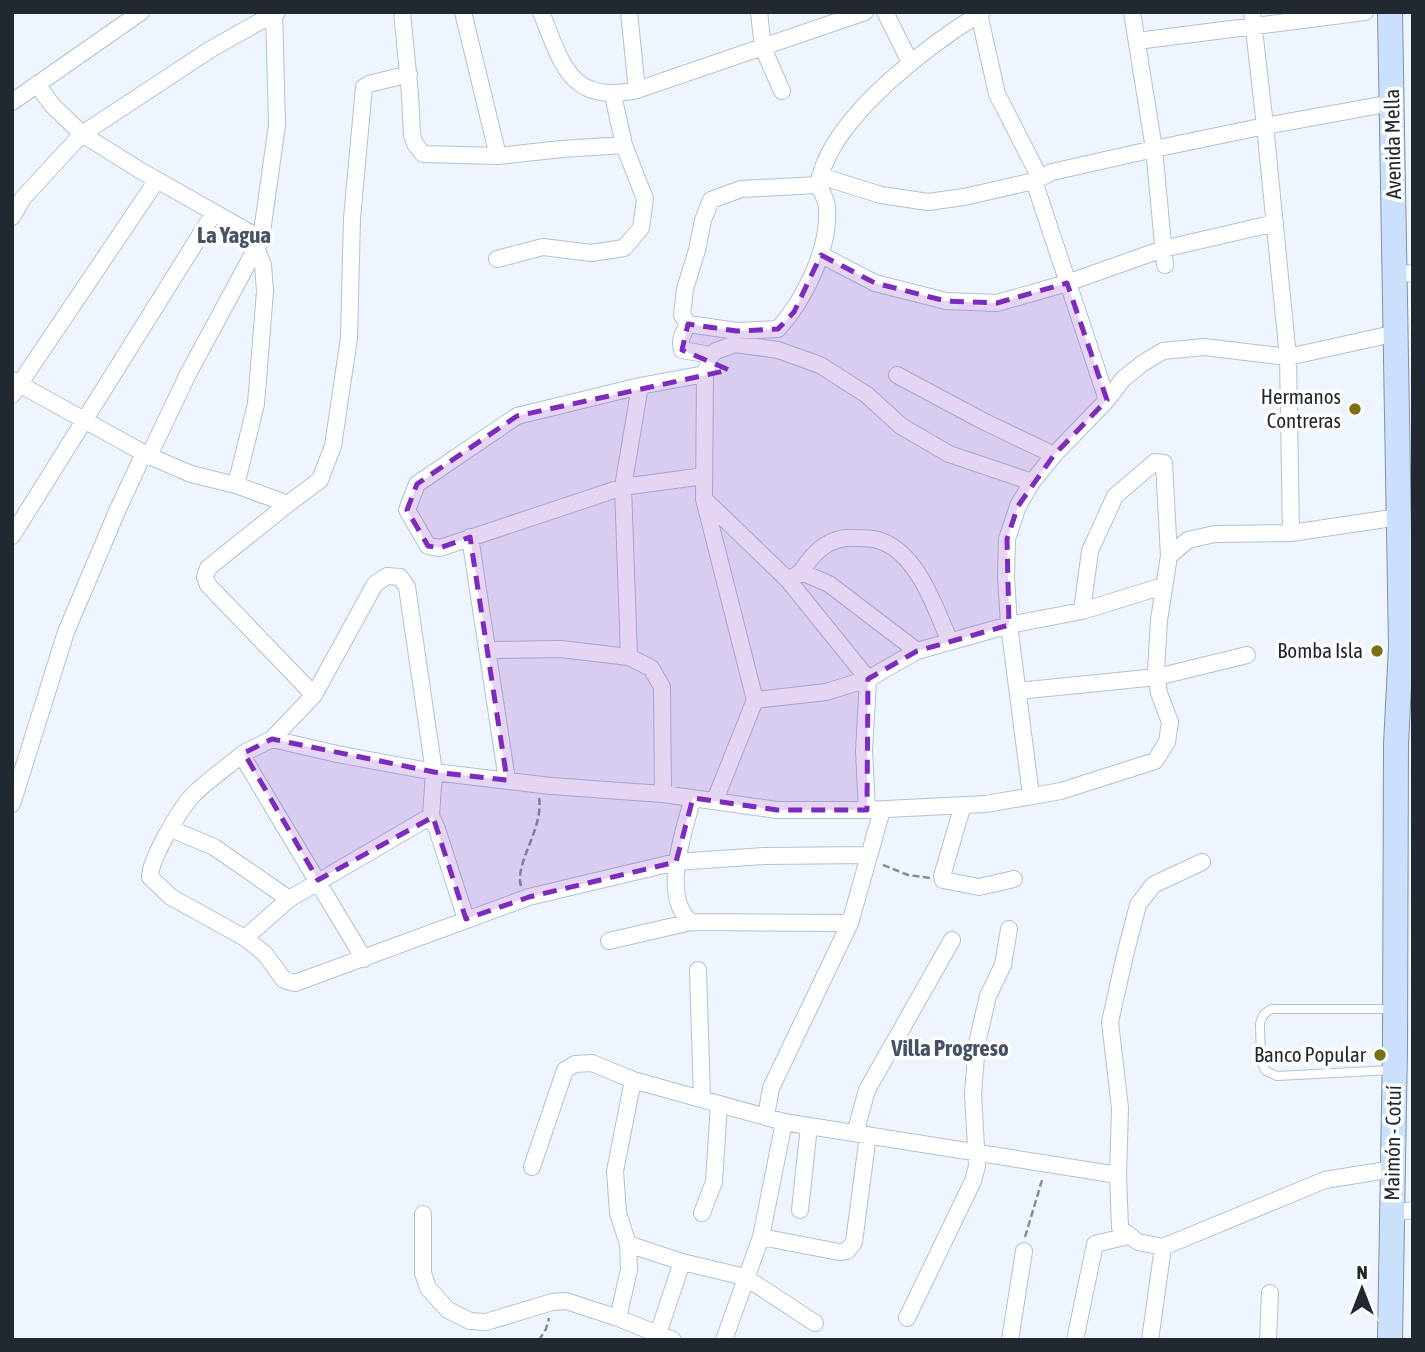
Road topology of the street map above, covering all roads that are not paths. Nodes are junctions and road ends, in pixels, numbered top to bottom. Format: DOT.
graph roads {
  1 [pos="141,12"];
  2 [pos="402,12"];
  3 [pos="463,12"];
  4 [pos="541,12"];
  5 [pos="629,12"];
  6 [pos="759,12"];
  7 [pos="865,12"];
  8 [pos="885,12"];
  9 [pos="1132,12"];
  10 [pos="1365,12"];
  11 [pos="1390,12"];
  12 [pos="275,13"];
  13 [pos="981,13"];
  14 [pos="1253,18"];
  15 [pos="1137,41"];
  16 [pos="763,48"];
  17 [pos="910,62"];
  18 [pos="408,74"];
  19 [pos="37,84"];
  20 [pos="637,90"];
  21 [pos="782,91"];
  22 [pos="614,95"];
  23 [pos="12,102"];
  24 [pos="1392,103"];
  25 [pos="1265,126"];
  26 [pos="82,134"];
  27 [pos="624,145"];
  28 [pos="1154,149"];
  29 [pos="498,156"];
  30 [pos="1037,179"];
  31 [pos="156,180"];
  32 [pos="819,180"];
  33 [pos="214,213"];
  34 [pos="12,218"];
  35 [pos="1275,223"];
  36 [pos="258,243"];
  37 [pos="821,256"];
  38 [pos="1164,257"];
  39 [pos="498,259"];
  40 [pos="1403,274"];
  41 [pos="1068,282"];
  42 [pos="688,324"];
  43 [pos="1396,333"];
  44 [pos="711,355"];
  45 [pos="1288,358"];
  46 [pos="705,374"];
  47 [pos="897,375"];
  48 [pos="1405,380"];
  49 [pos="15,386"];
  50 [pos="640,386"];
  51 [pos="1107,400"];
  52 [pos="83,419"];
  53 [pos="147,454"];
  54 [pos="1054,455"];
  55 [pos="704,476"];
  56 [pos="1032,482"];
  57 [pos="236,485"];
  58 [pos="623,487"];
  59 [pos="704,499"];
  60 [pos="288,504"];
  61 [pos="1399,517"];
  62 [pos="1290,533"];
  63 [pos="12,537"];
  64 [pos="470,537"];
  65 [pos="1169,556"];
  66 [pos="795,576"];
  67 [pos="1406,576"];
  68 [pos="1163,586"];
  69 [pos="1082,611"];
  70 [pos="1009,625"];
  71 [pos="950,642"];
  72 [pos="1407,647"];
  73 [pos="487,650"];
  74 [pos="916,651"];
  75 [pos="1247,655"];
  76 [pos="629,657"];
  77 [pos="1157,677"];
  78 [pos="868,679"];
  79 [pos="1018,691"];
  80 [pos="314,695"];
  81 [pos="755,700"];
  82 [pos="272,739"];
  83 [pos="1404,744"];
  84 [pos="244,753"];
  85 [pos="434,772"];
  86 [pos="508,780"];
  87 [pos="663,794"];
  88 [pos="1031,795"];
  89 [pos="693,798"];
  90 [pos="715,800"];
  91 [pos="12,804"];
  92 [pos="963,805"];
  93 [pos="874,810"];
  94 [pos="431,816"];
  95 [pos="171,829"];
  96 [pos="869,855"];
  97 [pos="676,862"];
  98 [pos="1202,862"];
  99 [pos="1014,878"];
  100 [pos="318,880"];
  101 [pos="289,899"];
  102 [pos="466,919"];
  103 [pos="691,922"];
  104 [pos="850,923"];
  105 [pos="1009,929"];
  106 [pos="245,938"];
  107 [pos="952,940"];
  108 [pos="609,941"];
  109 [pos="364,959"];
  110 [pos="698,970"];
  111 [pos="1395,1009"];
  112 [pos="1401,1055"];
  113 [pos="633,1080"];
  114 [pos="702,1099"];
  115 [pos="719,1104"];
  116 [pos="766,1116"];
  117 [pos="783,1122"];
  118 [pos="809,1126"];
  119 [pos="861,1134"];
  120 [pos="976,1152"];
  121 [pos="531,1167"];
  122 [pos="1393,1169"];
  123 [pos="1118,1175"];
  124 [pos="800,1210"];
  125 [pos="1402,1212"];
  126 [pos="702,1213"];
  127 [pos="423,1214"];
  128 [pos="1128,1236"];
  129 [pos="761,1237"];
  130 [pos="628,1244"];
  131 [pos="1163,1247"];
  132 [pos="1024,1251"];
  133 [pos="682,1262"];
  134 [pos="745,1277"];
  135 [pos="1270,1293"];
  136 [pos="618,1318"];
  137 [pos="906,1318"];
  138 [pos="815,1323"];
  139 [pos="665,1337"];
  140 [pos="724,1340"];
  141 [pos="1010,1340"];
  142 [pos="1075,1340"];
  143 [pos="1150,1340"];
  144 [pos="1268,1340"];
  145 [pos="1390,1340"];
  1 -- 19 [label="street"];
  2 -- 18 [label="street"];
  3 -- 29 [label="street"];
  4 -- 22 [label="street"];
  5 -- 20 [label="street"];
  6 -- 16 [label="street"];
  7 -- 16 [label="street"];
  8 -- 17 [label="street"];
  9 -- 15 [label="street"];
  10 -- 14 [label="street"];
  11 -- 24 [label="main road, Avenida Mella"];
  12 -- 26 [label="street"];
  12 -- 36 [label="street"];
  13 -- 17 [label="street"];
  13 -- 30 [label="street"];
  14 -- 15 [label="street"];
  14 -- 25 [label="street"];
  15 -- 28 [label="street"];
  16 -- 20 [label="street"];
  16 -- 21 [label="street"];
  17 -- 32 [label="street"];
  18 -- 29 [label="street"];
  18 -- 60 [label="street"];
  19 -- 23 [label="street"];
  19 -- 26 [label="street"];
  20 -- 22 [label="street"];
  22 -- 27 [label="street"];
  24 -- 25 [label="street"];
  24 -- 40 [label="main road, Avenida Mella"];
  25 -- 28 [label="street"];
  25 -- 35 [label="street"];
  26 -- 31 [label="street"];
  26 -- 34 [label="street"];
  27 -- 29 [label="street"];
  27 -- 39 [label="street"];
  28 -- 30 [label="street"];
  28 -- 38 [label="street"];
  30 -- 32 [label="street"];
  30 -- 41 [label="street"];
  31 -- 33 [label="street"];
  31 -- 49 [label="street"];
  32 -- 37 [label="street"];
  32 -- 42 [label="street"];
  33 -- 36 [label="street"];
  33 -- 52 [label="street"];
  35 -- 38 [label="street"];
  35 -- 45 [label="street"];
  36 -- 53 [label="street"];
  36 -- 57 [label="street"];
  37 -- 41 [label="street"];
  37 -- 42 [label="street"];
  38 -- 41 [label="street"];
  40 -- 43 [label="main road, Maimón - Cotuí"];
  41 -- 51 [label="street"];
  42 -- 44 [label="street"];
  43 -- 45 [label="street"];
  43 -- 48 [label="main road, Maimón - Cotuí"];
  44 -- 46 [label="street"];
  44 -- 56 [label="street"];
  45 -- 51 [label="street"];
  45 -- 62 [label="street"];
  46 -- 50 [label="street"];
  46 -- 55 [label="street"];
  47 -- 54 [label="street"];
  48 -- 61 [label="main road, Maimón - Cotuí"];
  49 -- 52 [label="street"];
  50 -- 58 [label="street"];
  50 -- 64 [label="street"];
  51 -- 54 [label="street"];
  52 -- 53 [label="street"];
  52 -- 63 [label="street"];
  53 -- 57 [label="street"];
  53 -- 91 [label="street"];
  54 -- 56 [label="street"];
  55 -- 58 [label="street"];
  55 -- 59 [label="street"];
  56 -- 70 [label="street"];
  57 -- 60 [label="street"];
  58 -- 64 [label="street"];
  58 -- 76 [label="street"];
  59 -- 66 [label="street"];
  59 -- 81 [label="street"];
  60 -- 80 [label="street"];
  61 -- 62 [label="street"];
  61 -- 67 [label="main road, Maimón - Cotuí"];
  62 -- 65 [label="street"];
  64 -- 73 [label="street"];
  65 -- 68 [label="street"];
  65 -- 69 [label="street"];
  66 -- 71 [label="street"];
  66 -- 74 [label="street"];
  66 -- 78 [label="street"];
  67 -- 72 [label="main road, Maimón - Cotuí"];
  68 -- 69 [label="street"];
  68 -- 77 [label="street"];
  69 -- 70 [label="street"];
  70 -- 71 [label="street"];
  70 -- 79 [label="street"];
  71 -- 74 [label="street"];
  72 -- 83 [label="main road, Maimón - Cotuí"];
  73 -- 76 [label="street"];
  73 -- 86 [label="street"];
  74 -- 78 [label="street"];
  75 -- 77 [label="street"];
  76 -- 87 [label="street"];
  77 -- 79 [label="street"];
  77 -- 88 [label="street"];
  78 -- 81 [label="street"];
  78 -- 93 [label="street"];
  79 -- 88 [label="street"];
  80 -- 82 [label="street"];
  80 -- 85 [label="street"];
  81 -- 90 [label="street"];
  82 -- 84 [label="street"];
  82 -- 85 [label="street"];
  83 -- 111 [label="main road, Maimón - Cotuí"];
  84 -- 95 [label="street"];
  84 -- 100 [label="street"];
  85 -- 86 [label="street"];
  85 -- 94 [label="street"];
  86 -- 87 [label="street"];
  87 -- 89 [label="street"];
  88 -- 92 [label="street"];
  89 -- 90 [label="street"];
  89 -- 97 [label="street"];
  90 -- 93 [label="street"];
  92 -- 93 [label="street"];
  92 -- 99 [label="street"];
  93 -- 96 [label="street"];
  94 -- 100 [label="street"];
  94 -- 102 [label="street"];
  95 -- 101 [label="street"];
  95 -- 106 [label="street"];
  96 -- 97 [label="street"];
  96 -- 104 [label="street"];
  97 -- 102 [label="street"];
  97 -- 103 [label="street"];
  98 -- 123 [label="street"];
  100 -- 101 [label="street"];
  100 -- 109 [label="street"];
  101 -- 106 [label="street"];
  102 -- 109 [label="street"];
  103 -- 104 [label="street"];
  103 -- 108 [label="street"];
  104 -- 116 [label="street"];
  105 -- 120 [label="street"];
  106 -- 109 [label="street"];
  107 -- 119 [label="street"];
  110 -- 114 [label="street"];
  111 -- 112 [label="main road, Maimón - Cotuí"];
  111 -- 112 [label="lane"];
  112 -- 122 [label="main road, Maimón - Cotuí"];
  113 -- 114 [label="street"];
  113 -- 121 [label="street"];
  113 -- 130 [label="street"];
  114 -- 115 [label="street"];
  115 -- 116 [label="street"];
  115 -- 126 [label="street"];
  116 -- 117 [label="street"];
  117 -- 118 [label="street"];
  117 -- 129 [label="street"];
  118 -- 119 [label="street"];
  118 -- 124 [label="street"];
  119 -- 120 [label="street"];
  119 -- 129 [label="street"];
  120 -- 123 [label="street"];
  120 -- 137 [label="street"];
  122 -- 125 [label="main road, Maimón - Cotuí"];
  122 -- 131 [label="street"];
  123 -- 128 [label="street"];
  125 -- 145 [label="main road, Maimón - Cotuí"];
  127 -- 136 [label="street"];
  128 -- 131 [label="street"];
  128 -- 142 [label="street"];
  129 -- 134 [label="street"];
  130 -- 133 [label="street"];
  130 -- 136 [label="street"];
  131 -- 143 [label="street"];
  132 -- 141 [label="street"];
  133 -- 134 [label="street"];
  133 -- 139 [label="street"];
  134 -- 138 [label="street"];
  134 -- 140 [label="street"];
  135 -- 144 [label="street"];
  136 -- 139 [label="street"];
}
